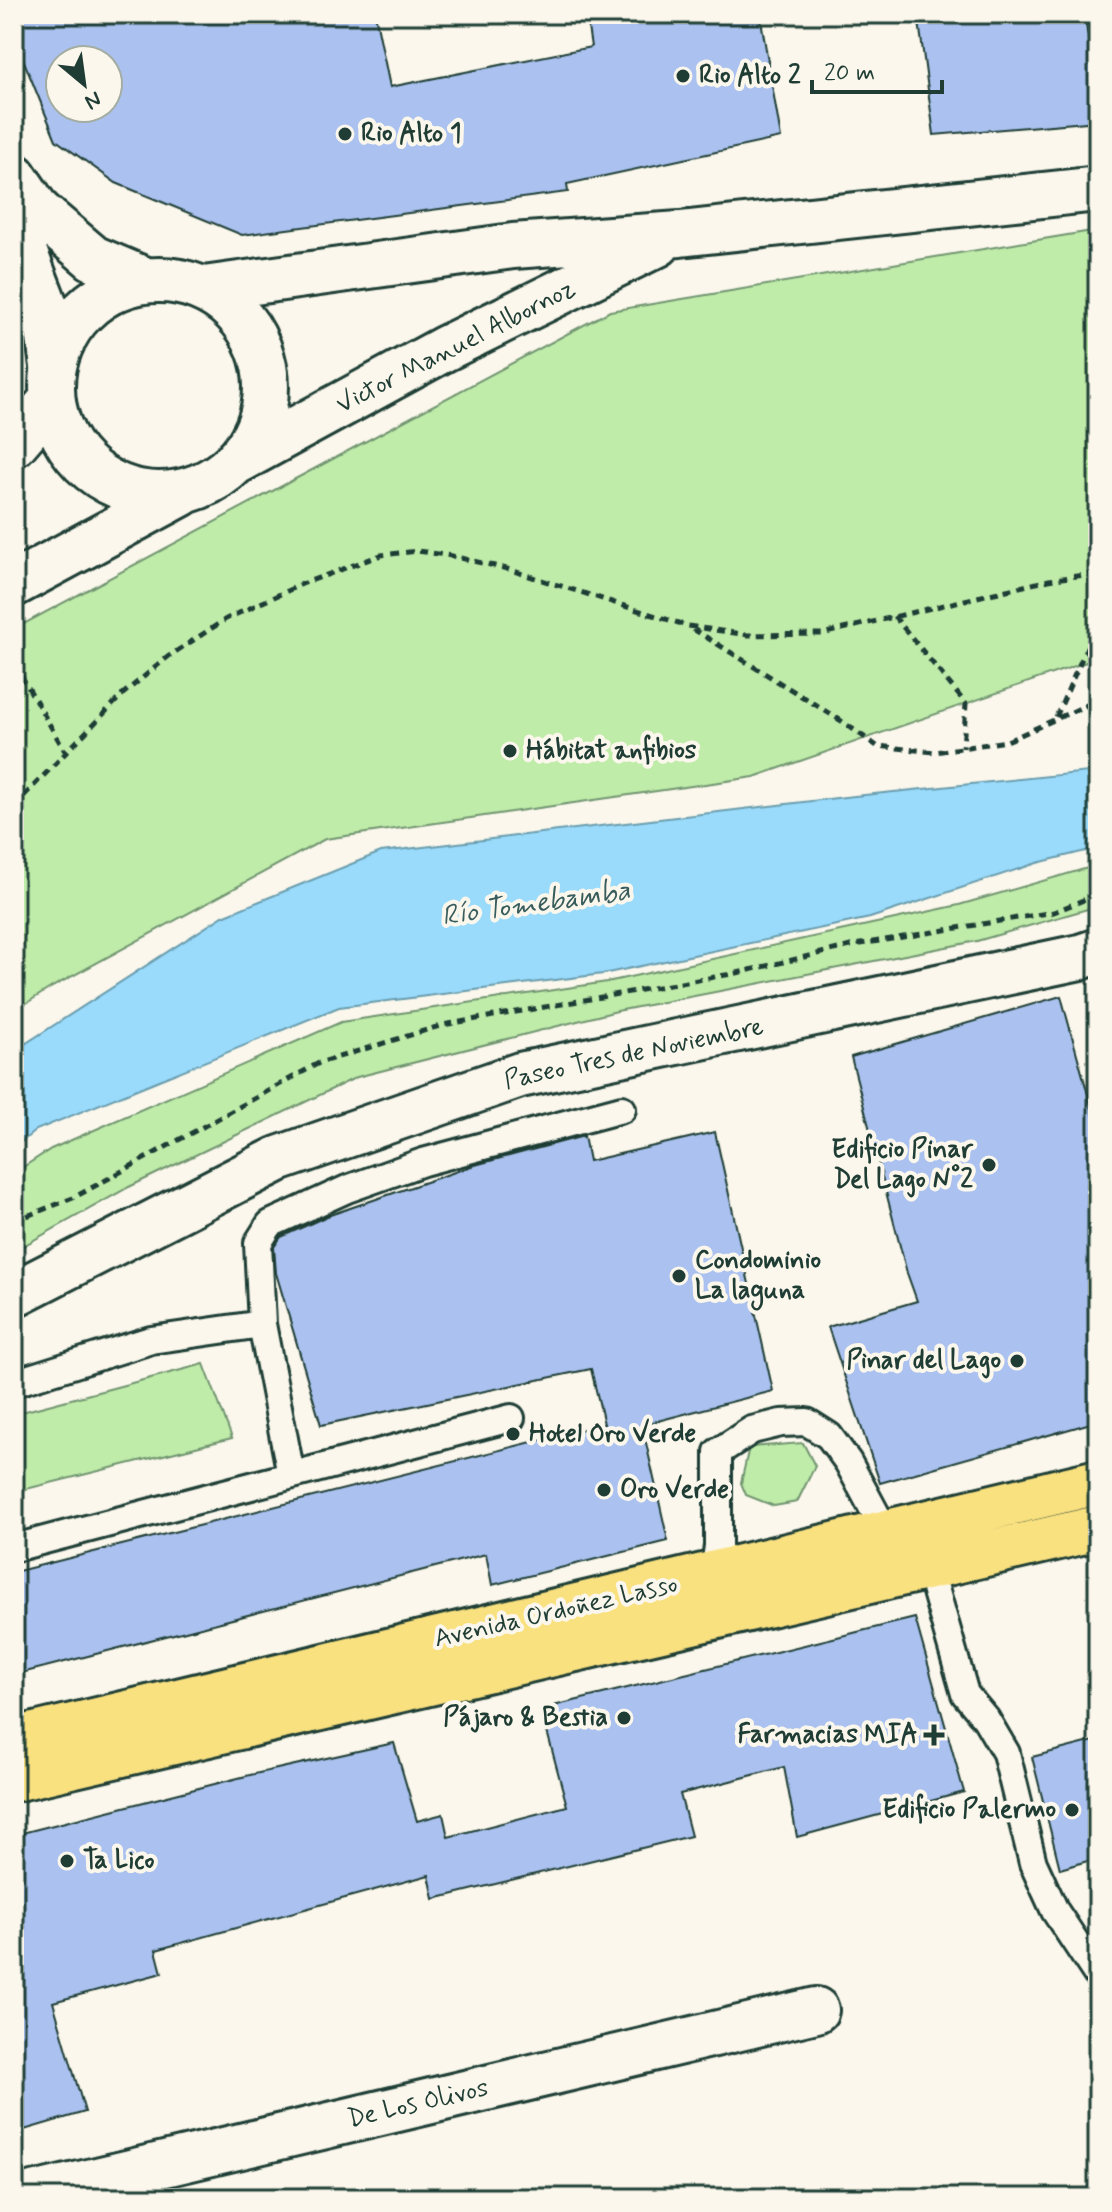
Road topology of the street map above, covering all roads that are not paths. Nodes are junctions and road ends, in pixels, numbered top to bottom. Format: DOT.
graph roads {
  1 [pos="14,176"];
  2 [pos="1098,189"];
  3 [pos="14,225"];
  4 [pos="680,234"];
  5 [pos="145,280"];
  6 [pos="204,289"];
  7 [pos="52,383"];
  8 [pos="14,444"];
  9 [pos="234,463"];
  10 [pos="188,490"];
  11 [pos="14,584"];
  12 [pos="1098,951"];
  13 [pos="622,1109"];
  14 [pos="14,1294"];
  15 [pos="262,1324"];
  16 [pos="14,1383"];
  17 [pos="511,1418"];
  18 [pos="291,1475"];
  19 [pos="1098,1482"];
  20 [pos="1098,1528"];
  21 [pos="886,1533"];
  22 [pos="14,1548"];
  23 [pos="929,1567"];
  24 [pos="714,1574"];
  25 [pos="14,1740"];
  26 [pos="14,1779"];
  27 [pos="1098,1976"];
  28 [pos="816,2010"];
  29 [pos="21,2198"];
  1 -- 5 [label="street"];
  2 -- 4 [label="street, Victor Manuel Albornoz"];
  3 -- 7 [label="street"];
  4 -- 6 [label="street, Victor Manuel Albornoz"];
  4 -- 9 [label="street, Victor Manuel Albornoz"];
  5 -- 6 [label="street, Victor Manuel Albornoz"];
  5 -- 7 [label="street, Victor Manuel Albornoz"];
  6 -- 9 [label="street, Victor Manuel Albornoz"];
  7 -- 8 [label="street, Victor Manuel Albornoz"];
  7 -- 10 [label="street, Victor Manuel Albornoz"];
  9 -- 10 [label="street, Victor Manuel Albornoz"];
  10 -- 11 [label="street, Victor Manuel Albornoz"];
  12 -- 14 [label="street, Paseo Tres de Noviembre"];
  13 -- 15 [label="lane"];
  15 -- 16 [label="lane"];
  15 -- 18 [label="lane"];
  17 -- 18 [label="lane"];
  18 -- 22 [label="lane"];
  19 -- 21 [label="main road, Avenida Ordoñez Lasso"];
  20 -- 23 [label="main road, Avenida Ordoñez Lasso"];
  21 -- 24 [label="main road, Avenida Ordoñez Lasso"];
  21 -- 24 [label="lane"];
  23 -- 26 [label="main road, Avenida Ordoñez Lasso"];
  23 -- 27 [label="lane"];
  24 -- 25 [label="main road, Avenida Ordoñez Lasso"];
  28 -- 29 [label="street, De Los Olivos"];
}
